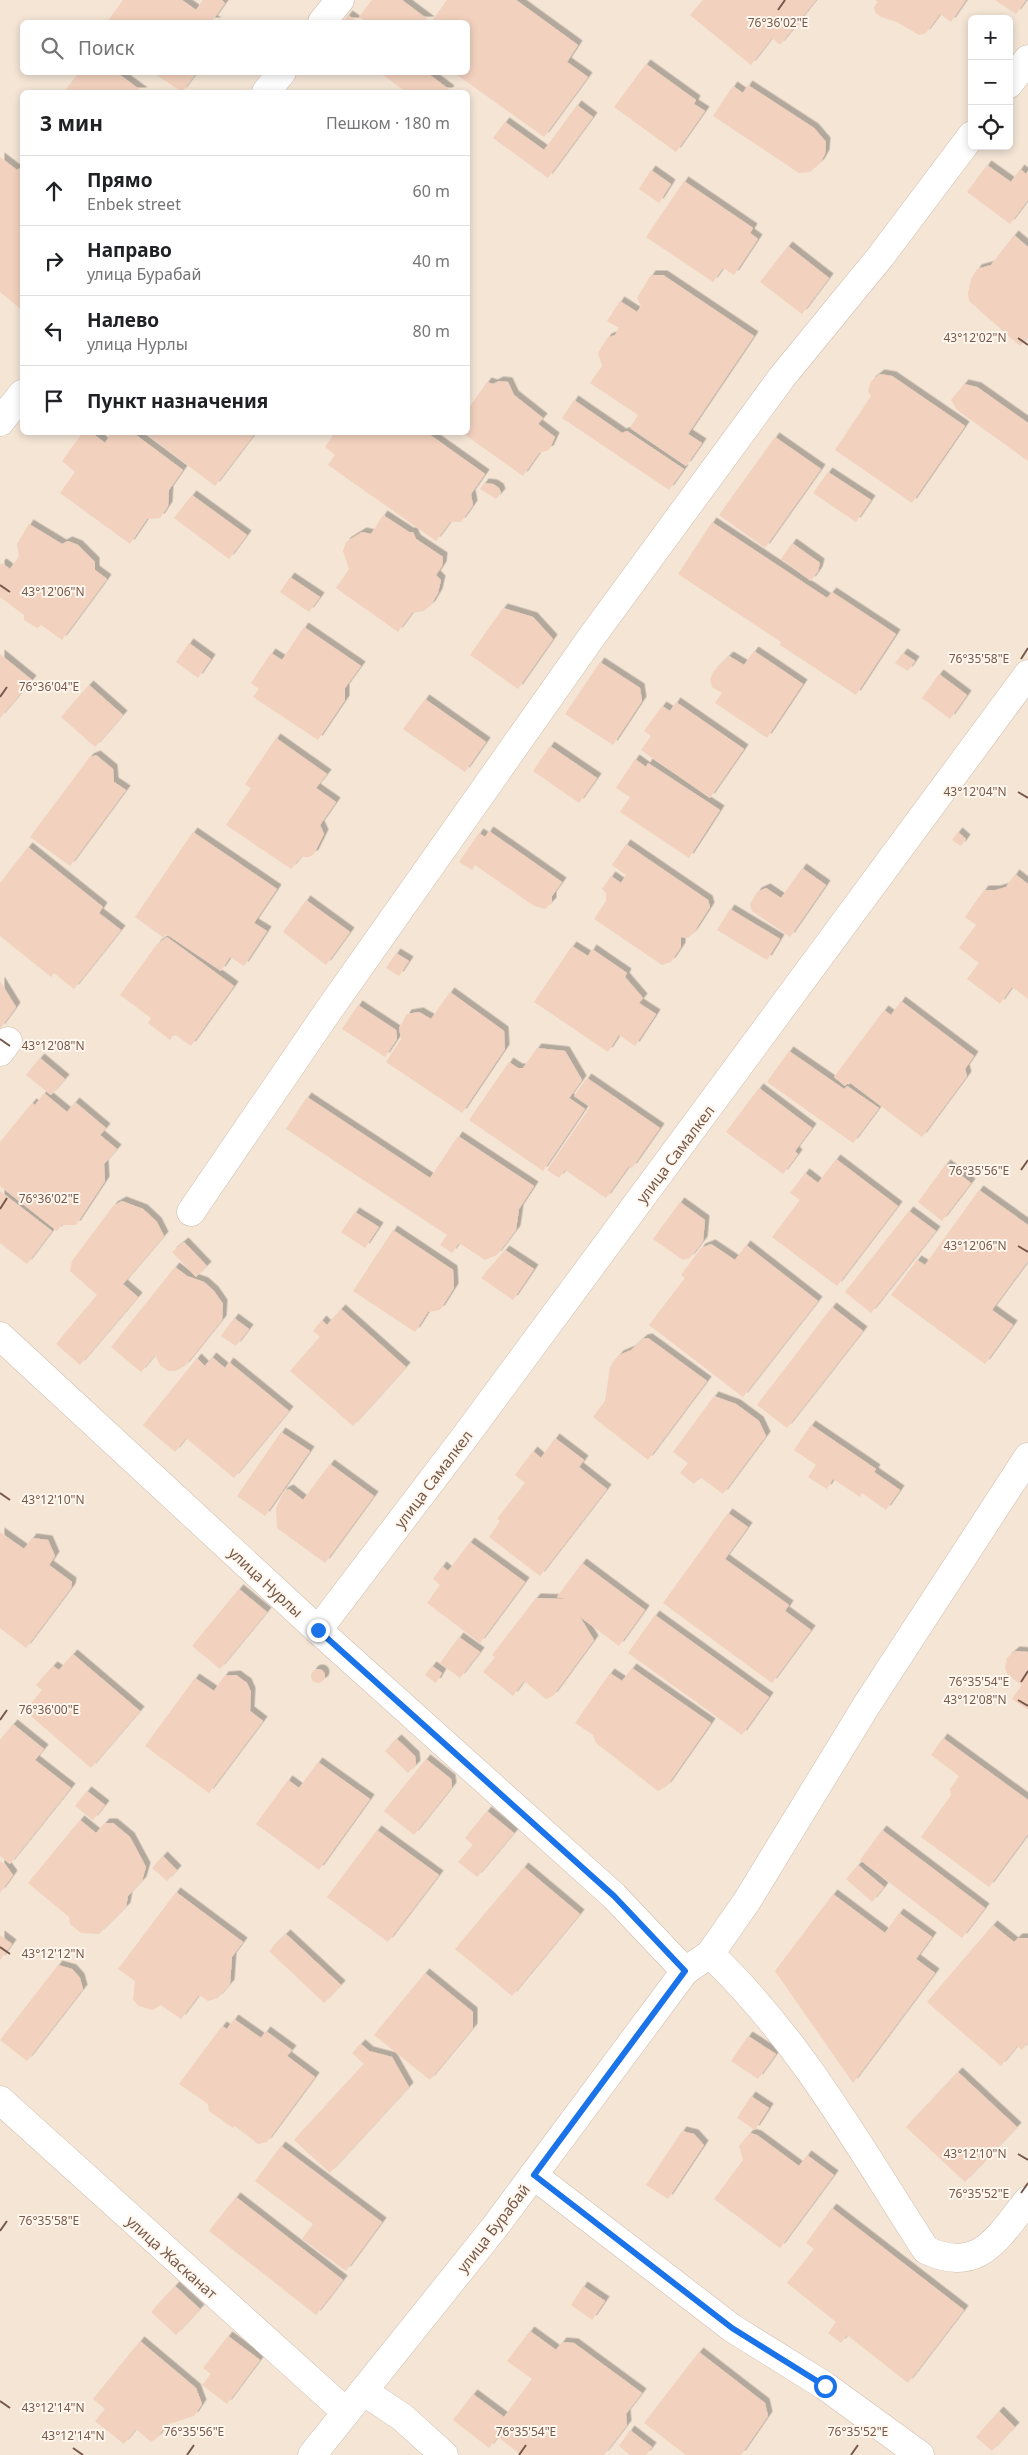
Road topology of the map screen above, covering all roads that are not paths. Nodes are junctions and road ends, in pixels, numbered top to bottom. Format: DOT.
graph roads {
  1 [pos="340,0"];
  2 [pos="324,20"];
  3 [pos="1028,59"];
  4 [pos="280,75"];
  5 [pos="1013,79"];
  6 [pos="268,90"];
  7 [pos="968,140"];
  8 [pos="20,397"];
  9 [pos="0,422"];
  10 [pos="1028,674"];
  11 [pos="191,1212"];
  12 [pos="0,1336"];
  13 [pos="1028,1457"];
  14 [pos="318,1630"];
  15 [pos="710,1954"];
  16 [pos="685,1971"];
  17 [pos="0,2100"];
  18 [pos="534,2175"];
  19 [pos="1028,2200"];
  20 [pos="363,2391"];
  21 [pos="346,2412"];
  22 [pos="312,2455"];
  23 [pos="444,2455"];
  24 [pos="920,2455"];
  1 -- 2 [label="street"];
  3 -- 5 [label="street"];
  4 -- 6 [label="street"];
  7 -- 11 [label="street"];
  8 -- 9 [label="street"];
  10 -- 14 [label="street, улица Самалкел"];
  12 -- 14 [label="street, улица Нурлы"];
  13 -- 15 [label="street"];
  14 -- 16 [label="street, улица Нурлы"];
  15 -- 16 [label="street, улица Бурабай"];
  15 -- 19 [label="street"];
  16 -- 18 [label="street, улица Бурабай"];
  17 -- 21 [label="street, улица Жасканат"];
  18 -- 20 [label="street, улица Бурабай"];
  18 -- 24 [label="street"];
  20 -- 21 [label="street, улица Бурабай"];
  20 -- 23 [label="street"];
  21 -- 22 [label="street, улица Бурабай"];
}
